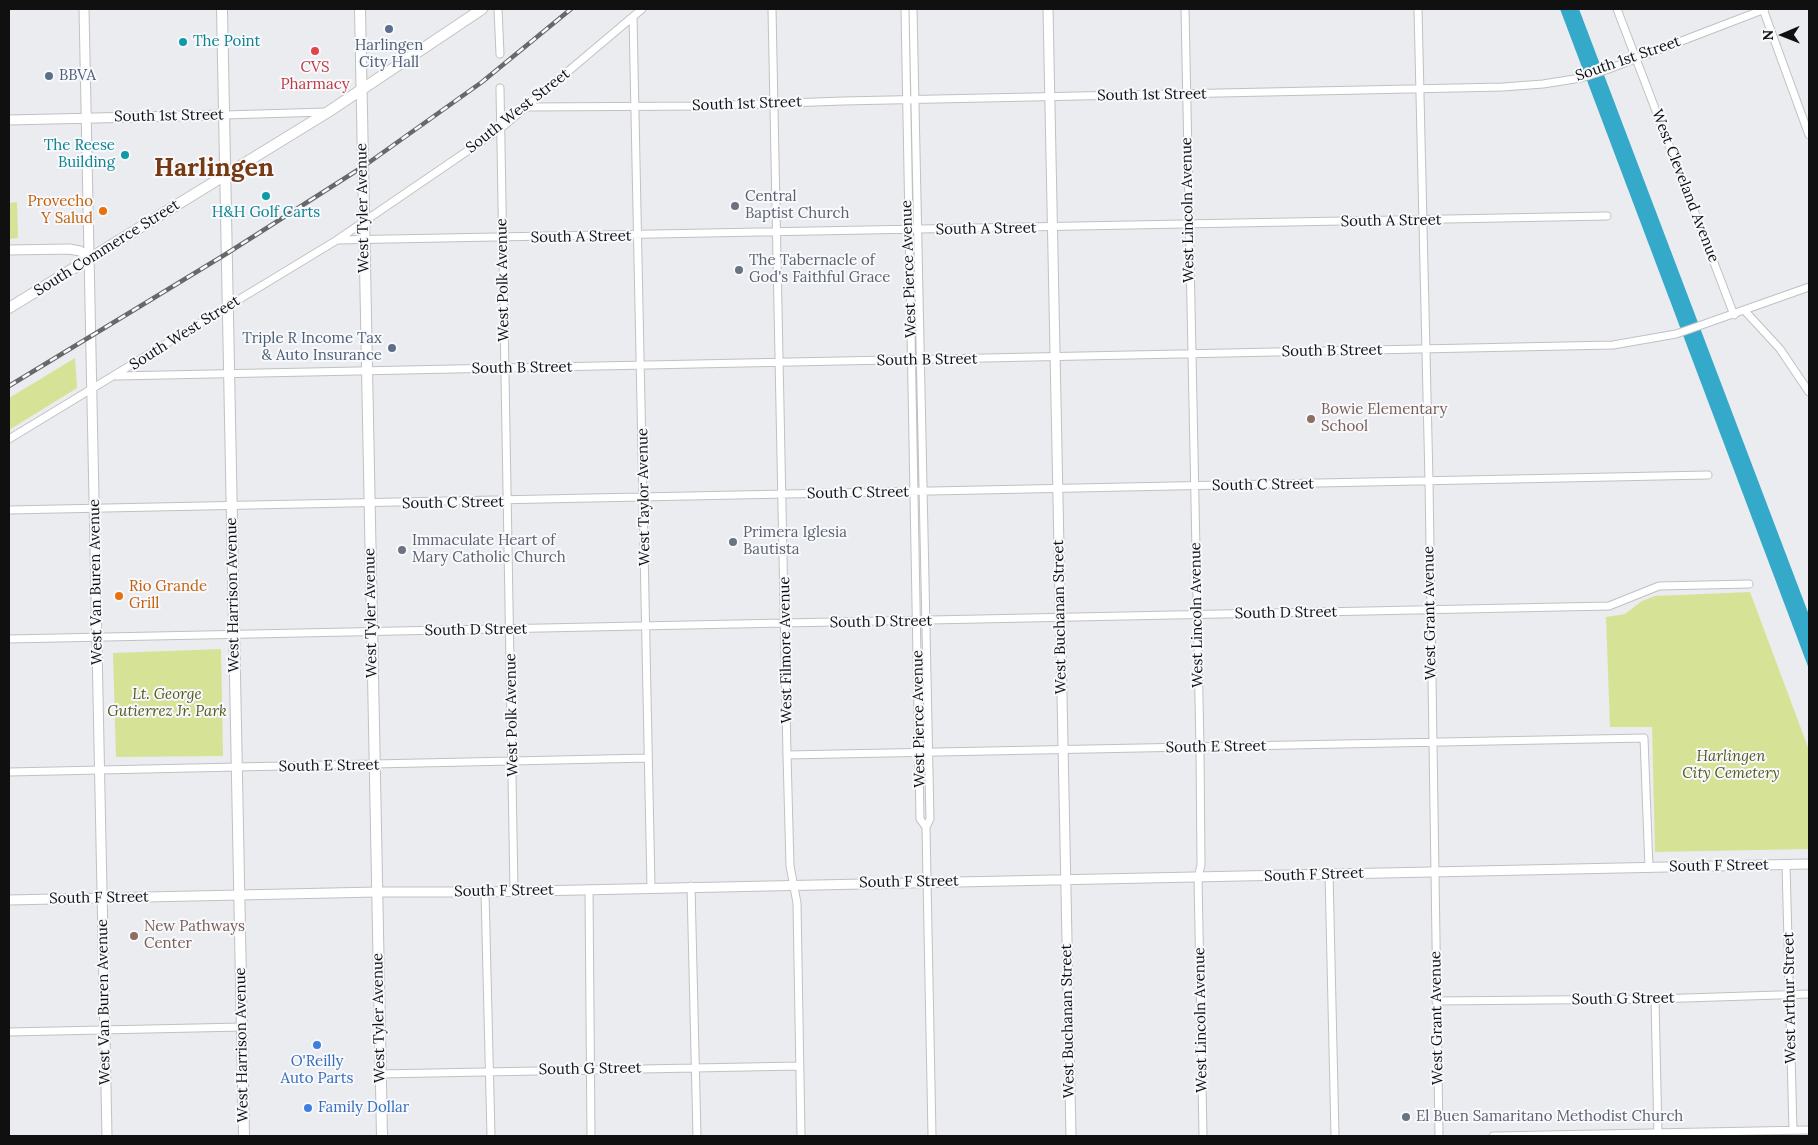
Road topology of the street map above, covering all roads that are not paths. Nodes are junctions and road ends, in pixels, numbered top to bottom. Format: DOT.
graph roads {
  1 [pos="84,9"];
  2 [pos="222,9"];
  3 [pos="360,9"];
  4 [pos="482,9"];
  5 [pos="498,9"];
  6 [pos="642,9"];
  7 [pos="772,9"];
  8 [pos="905,9"];
  9 [pos="913,9"];
  10 [pos="1048,9"];
  11 [pos="1185,9"];
  12 [pos="1418,9"];
  13 [pos="1618,9"];
  14 [pos="1764,9"];
  15 [pos="471,13"];
  16 [pos="633,17"];
  17 [pos="500,54"];
  18 [pos="1636,58"];
  19 [pos="500,88"];
  20 [pos="1419,89"];
  21 [pos="361,90"];
  22 [pos="1186,94"];
  23 [pos="1050,97"];
  24 [pos="906,100"];
  25 [pos="915,100"];
  26 [pos="774,104"];
  27 [pos="636,106"];
  28 [pos="526,107"];
  29 [pos="328,112"];
  30 [pos="224,115"];
  31 [pos="86,118"];
  32 [pos="9,120"];
  33 [pos="501,128"];
  34 [pos="1809,135"];
  35 [pos="225,175"];
  36 [pos="1607,216"];
  37 [pos="1422,220"];
  38 [pos="364,224"];
  39 [pos="1189,225"];
  40 [pos="1052,227"];
  41 [pos="908,230"];
  42 [pos="918,230"];
  43 [pos="778,233"];
  44 [pos="638,236"];
  45 [pos="502,238"];
  46 [pos="337,240"];
  47 [pos="364,241"];
  48 [pos="9,250"];
  49 [pos="90,258"];
  50 [pos="1809,287"];
  51 [pos="228,306"];
  52 [pos="9,308"];
  53 [pos="1745,311"];
  54 [pos="1734,315"];
  55 [pos="1425,349"];
  56 [pos="1191,354"];
  57 [pos="1055,358"];
  58 [pos="920,359"];
  59 [pos="912,360"];
  60 [pos="780,363"];
  61 [pos="641,366"];
  62 [pos="505,369"];
  63 [pos="366,371"];
  64 [pos="229,375"];
  65 [pos="116,376"];
  66 [pos="91,389"];
  67 [pos="1809,392"];
  68 [pos="9,439"];
  69 [pos="1708,475"];
  70 [pos="1429,481"];
  71 [pos="1194,487"];
  72 [pos="1058,490"];
  73 [pos="915,492"];
  74 [pos="923,492"];
  75 [pos="783,495"];
  76 [pos="644,498"];
  77 [pos="507,502"];
  78 [pos="369,504"];
  79 [pos="232,507"];
  80 [pos="95,509"];
  81 [pos="9,510"];
  82 [pos="1750,584"];
  83 [pos="1430,610"];
  84 [pos="1196,615"];
  85 [pos="1060,617"];
  86 [pos="917,621"];
  87 [pos="925,621"];
  88 [pos="785,624"];
  89 [pos="646,627"];
  90 [pos="510,628"];
  91 [pos="372,632"];
  92 [pos="234,636"];
  93 [pos="97,638"];
  94 [pos="9,640"];
  95 [pos="1432,743"];
  96 [pos="1200,748"];
  97 [pos="1063,751"];
  98 [pos="925,752"];
  99 [pos="787,755"];
  100 [pos="648,758"];
  101 [pos="513,761"];
  102 [pos="374,765"];
  103 [pos="236,768"];
  104 [pos="100,771"];
  105 [pos="9,772"];
  106 [pos="1809,864"];
  107 [pos="1786,865"];
  108 [pos="1649,868"];
  109 [pos="1329,873"];
  110 [pos="1434,873"];
  111 [pos="1198,878"];
  112 [pos="1065,880"];
  113 [pos="927,882"];
  114 [pos="792,884"];
  115 [pos="691,886"];
  116 [pos="651,887"];
  117 [pos="589,889"];
  118 [pos="514,891"];
  119 [pos="377,892"];
  120 [pos="485,892"];
  121 [pos="239,895"];
  122 [pos="102,899"];
  123 [pos="9,900"];
  124 [pos="1791,994"];
  125 [pos="1809,994"];
  126 [pos="1655,999"];
  127 [pos="1436,1001"];
  128 [pos="242,1027"];
  129 [pos="105,1030"];
  130 [pos="9,1032"];
  131 [pos="799,1066"];
  132 [pos="696,1067"];
  133 [pos="590,1070"];
  134 [pos="490,1071"];
  135 [pos="380,1074"];
  136 [pos="1792,1130"];
  137 [pos="1809,1130"];
  138 [pos="1658,1135"];
  139 [pos="107,1136"];
  140 [pos="244,1136"];
  141 [pos="382,1136"];
  142 [pos="491,1136"];
  143 [pos="591,1136"];
  144 [pos="697,1136"];
  145 [pos="801,1136"];
  146 [pos="932,1136"];
  147 [pos="1071,1136"];
  148 [pos="1203,1136"];
  149 [pos="1335,1136"];
  150 [pos="1439,1136"];
  151 [pos="1493,1136"];
  1 -- 31 [label="street, West Van Buren Avenue"];
  2 -- 30 [label="main road, West Harrison Avenue"];
  3 -- 21 [label="main road, West Tyler Avenue"];
  4 -- 15 [label="main road, South Commerce Street"];
  5 -- 17 [label="street"];
  6 -- 16 [label="street, South West Street"];
  7 -- 26 [label="street, West Filmore Avenue"];
  8 -- 24 [label="street, West Pierce Avenue"];
  9 -- 25 [label="street, West Pierce Avenue"];
  10 -- 23 [label="street, West Buchanan Street"];
  11 -- 22 [label="street, West Lincoln Avenue"];
  12 -- 20 [label="street, West Grant Avenue"];
  13 -- 18 [label="street, West Cleveland Avenue"];
  14 -- 18 [label="street, South 1st Street"];
  14 -- 34 [label="street"];
  15 -- 21 [label="main road, South Commerce Street"];
  16 -- 27 [label="street, West Taylor Avenue"];
  16 -- 28 [label="street, South West Street"];
  18 -- 20 [label="street, South 1st Street"];
  18 -- 54 [label="street, West Cleveland Avenue"];
  19 -- 33 [label="street, West Polk Avenue"];
  20 -- 22 [label="street, South 1st Street"];
  20 -- 37 [label="street, West Grant Avenue"];
  21 -- 29 [label="main road, South Commerce Street"];
  21 -- 38 [label="main road, West Tyler Avenue"];
  22 -- 23 [label="street, South 1st Street"];
  22 -- 39 [label="street, West Lincoln Avenue"];
  23 -- 25 [label="street, South 1st Street"];
  23 -- 40 [label="street, West Buchanan Street"];
  24 -- 25 [label="street, South 1st Street"];
  24 -- 26 [label="street, South 1st Street"];
  24 -- 41 [label="street, West Pierce Avenue"];
  25 -- 42 [label="street, West Pierce Avenue"];
  26 -- 27 [label="street, South 1st Street"];
  26 -- 43 [label="street, West Filmore Avenue"];
  27 -- 28 [label="street, South 1st Street"];
  27 -- 44 [label="street, West Taylor Avenue"];
  28 -- 33 [label="street, South West Street"];
  29 -- 30 [label="street, South 1st Street"];
  29 -- 35 [label="main road, South Commerce Street"];
  30 -- 31 [label="street, South 1st Street"];
  30 -- 35 [label="main road, West Harrison Avenue"];
  31 -- 32 [label="street, South 1st Street"];
  31 -- 49 [label="street, West Van Buren Avenue"];
  33 -- 38 [label="street, South West Street"];
  33 -- 45 [label="street, West Polk Avenue"];
  35 -- 49 [label="main road, South Commerce Street"];
  35 -- 51 [label="main road, West Harrison Avenue"];
  36 -- 37 [label="street, South A Street"];
  37 -- 39 [label="street, South A Street"];
  37 -- 55 [label="street, West Grant Avenue"];
  38 -- 46 [label="street, South West Street"];
  38 -- 47 [label="main road, West Tyler Avenue"];
  39 -- 40 [label="street, South A Street"];
  39 -- 56 [label="street, West Lincoln Avenue"];
  40 -- 42 [label="street, South A Street"];
  40 -- 57 [label="street, West Buchanan Street"];
  41 -- 42 [label="street, South A Street"];
  41 -- 43 [label="street, South A Street"];
  41 -- 59 [label="street, West Pierce Avenue"];
  42 -- 58 [label="street, West Pierce Avenue"];
  43 -- 44 [label="street, South A Street"];
  43 -- 60 [label="street, West Filmore Avenue"];
  44 -- 45 [label="street, South A Street"];
  44 -- 61 [label="street, West Taylor Avenue"];
  45 -- 47 [label="street, South A Street"];
  45 -- 62 [label="street, West Polk Avenue"];
  46 -- 47 [label="street"];
  46 -- 51 [label="street, South West Street"];
  47 -- 63 [label="main road, West Tyler Avenue"];
  48 -- 49 [label="street"];
  49 -- 52 [label="main road, South Commerce Street"];
  49 -- 66 [label="street, West Van Buren Avenue"];
  50 -- 53 [label="street"];
  51 -- 64 [label="main road, West Harrison Avenue"];
  51 -- 65 [label="street, South West Street"];
  53 -- 54 [label="street, South B Street"];
  53 -- 67 [label="street"];
  54 -- 55 [label="street, South B Street"];
  55 -- 56 [label="street, South B Street"];
  55 -- 70 [label="street, West Grant Avenue"];
  56 -- 57 [label="street, South B Street"];
  56 -- 71 [label="street, West Lincoln Avenue"];
  57 -- 58 [label="street, South B Street"];
  57 -- 72 [label="street, West Buchanan Street"];
  58 -- 59 [label="street, South B Street"];
  58 -- 74 [label="street, West Pierce Avenue"];
  59 -- 60 [label="street, South B Street"];
  59 -- 73 [label="street, West Pierce Avenue"];
  60 -- 61 [label="street, South B Street"];
  60 -- 75 [label="street, West Filmore Avenue"];
  61 -- 62 [label="street, South B Street"];
  61 -- 76 [label="street, West Taylor Avenue"];
  62 -- 63 [label="street, South B Street"];
  62 -- 77 [label="street, West Polk Avenue"];
  63 -- 64 [label="street, South B Street"];
  63 -- 78 [label="main road, West Tyler Avenue"];
  64 -- 65 [label="street, South B Street"];
  64 -- 79 [label="main road, West Harrison Avenue"];
  65 -- 66 [label="street, South West Street"];
  66 -- 68 [label="street, South West Street"];
  66 -- 80 [label="street, West Van Buren Avenue"];
  69 -- 70 [label="street, South C Street"];
  70 -- 71 [label="street, South C Street"];
  70 -- 83 [label="street, West Grant Avenue"];
  71 -- 72 [label="street, South C Street"];
  71 -- 84 [label="street, West Lincoln Avenue"];
  72 -- 74 [label="street, South C Street"];
  72 -- 85 [label="street, West Buchanan Street"];
  73 -- 74 [label="street, South C Street"];
  73 -- 75 [label="street, South C Street"];
  73 -- 86 [label="street, West Pierce Avenue"];
  74 -- 87 [label="street, West Pierce Avenue"];
  75 -- 76 [label="street, South C Street"];
  75 -- 88 [label="street, West Filmore Avenue"];
  76 -- 77 [label="street, South C Street"];
  76 -- 89 [label="street, West Taylor Avenue"];
  77 -- 78 [label="street, South C Street"];
  77 -- 90 [label="street, West Polk Avenue"];
  78 -- 79 [label="street, South C Street"];
  78 -- 91 [label="main road, West Tyler Avenue"];
  79 -- 80 [label="street, South C Street"];
  79 -- 92 [label="main road, West Harrison Avenue"];
  80 -- 81 [label="street, South C Street"];
  80 -- 93 [label="street, West Van Buren Avenue"];
  82 -- 83 [label="street, South D Street"];
  83 -- 84 [label="street, South D Street"];
  83 -- 95 [label="street, West Grant Avenue"];
  84 -- 85 [label="street, South D Street"];
  84 -- 96 [label="street, West Lincoln Avenue"];
  85 -- 87 [label="street, South D Street"];
  85 -- 97 [label="street, West Buchanan Street"];
  86 -- 87 [label="street, South D Street"];
  86 -- 88 [label="street, South D Street"];
  86 -- 98 [label="street, West Pierce Avenue"];
  87 -- 98 [label="street, West Pierce Avenue"];
  88 -- 89 [label="street, South D Street"];
  88 -- 99 [label="street, West Filmore Avenue"];
  89 -- 90 [label="street, South D Street"];
  89 -- 100 [label="street, West Taylor Avenue"];
  90 -- 91 [label="street, South D Street"];
  90 -- 101 [label="street, West Polk Avenue"];
  91 -- 92 [label="street, South D Street"];
  91 -- 102 [label="main road, West Tyler Avenue"];
  92 -- 93 [label="street, South D Street"];
  92 -- 103 [label="main road, West Harrison Avenue"];
  93 -- 94 [label="street, South D Street"];
  93 -- 104 [label="street, West Van Buren Avenue"];
  95 -- 96 [label="street, South E Street"];
  95 -- 108 [label="street, South E Street"];
  95 -- 110 [label="street, West Grant Avenue"];
  96 -- 97 [label="street, South E Street"];
  96 -- 111 [label="street, West Lincoln Avenue"];
  97 -- 98 [label="street, South E Street"];
  97 -- 112 [label="street, West Buchanan Street"];
  98 -- 99 [label="street, South E Street"];
  98 -- 113 [label="street, West Pierce Avenue"];
  99 -- 114 [label="street, West Filmore Avenue"];
  100 -- 101 [label="street, South E Street"];
  100 -- 116 [label="street, West Taylor Avenue"];
  101 -- 102 [label="street, South E Street"];
  101 -- 118 [label="street, West Polk Avenue"];
  102 -- 103 [label="street, South E Street"];
  102 -- 119 [label="main road, West Tyler Avenue"];
  103 -- 104 [label="street, South E Street"];
  103 -- 121 [label="main road, West Harrison Avenue"];
  104 -- 105 [label="street, South E Street"];
  104 -- 122 [label="street, West Van Buren Avenue"];
  106 -- 107 [label="street, South F Street"];
  107 -- 108 [label="street, South F Street"];
  107 -- 124 [label="street, West Arthur Street"];
  108 -- 110 [label="street, South F Street"];
  109 -- 110 [label="street, South F Street"];
  109 -- 111 [label="street, South F Street"];
  109 -- 149 [label="street"];
  110 -- 127 [label="street, West Grant Avenue"];
  111 -- 112 [label="street, South F Street"];
  111 -- 148 [label="street, West Lincoln Avenue"];
  112 -- 113 [label="street, South F Street"];
  112 -- 147 [label="street, West Buchanan Street"];
  113 -- 114 [label="street, South F Street"];
  113 -- 146 [label="street, West Pierce Avenue"];
  114 -- 115 [label="street, South F Street"];
  114 -- 131 [label="street, West Filmore Avenue"];
  115 -- 116 [label="street, South F Street"];
  115 -- 132 [label="street"];
  116 -- 117 [label="street, South F Street"];
  117 -- 118 [label="street, South F Street"];
  117 -- 133 [label="street"];
  118 -- 120 [label="street, South F Street"];
  119 -- 120 [label="street, South F Street"];
  119 -- 121 [label="street, South F Street"];
  119 -- 135 [label="main road, West Tyler Avenue"];
  120 -- 134 [label="street"];
  121 -- 122 [label="street, South F Street"];
  121 -- 128 [label="main road, West Harrison Avenue"];
  122 -- 123 [label="street, South F Street"];
  122 -- 129 [label="street, West Van Buren Avenue"];
  124 -- 125 [label="street, South G Street"];
  124 -- 126 [label="street, South G Street"];
  124 -- 136 [label="street, West Arthur Street"];
  126 -- 127 [label="street, South G Street"];
  126 -- 138 [label="street"];
  127 -- 150 [label="street, West Grant Avenue"];
  128 -- 129 [label="street"];
  128 -- 140 [label="main road, West Harrison Avenue"];
  129 -- 130 [label="street"];
  129 -- 139 [label="street, West Van Buren Avenue"];
  131 -- 132 [label="street, South G Street"];
  131 -- 145 [label="street, West Filmore Avenue"];
  132 -- 133 [label="street, South G Street"];
  132 -- 144 [label="street"];
  133 -- 134 [label="street, South G Street"];
  133 -- 143 [label="street"];
  134 -- 135 [label="street, South G Street"];
  134 -- 142 [label="street"];
  135 -- 141 [label="main road, West Tyler Avenue"];
  136 -- 137 [label="street"];
  136 -- 138 [label="street"];
  138 -- 151 [label="street"];
}
